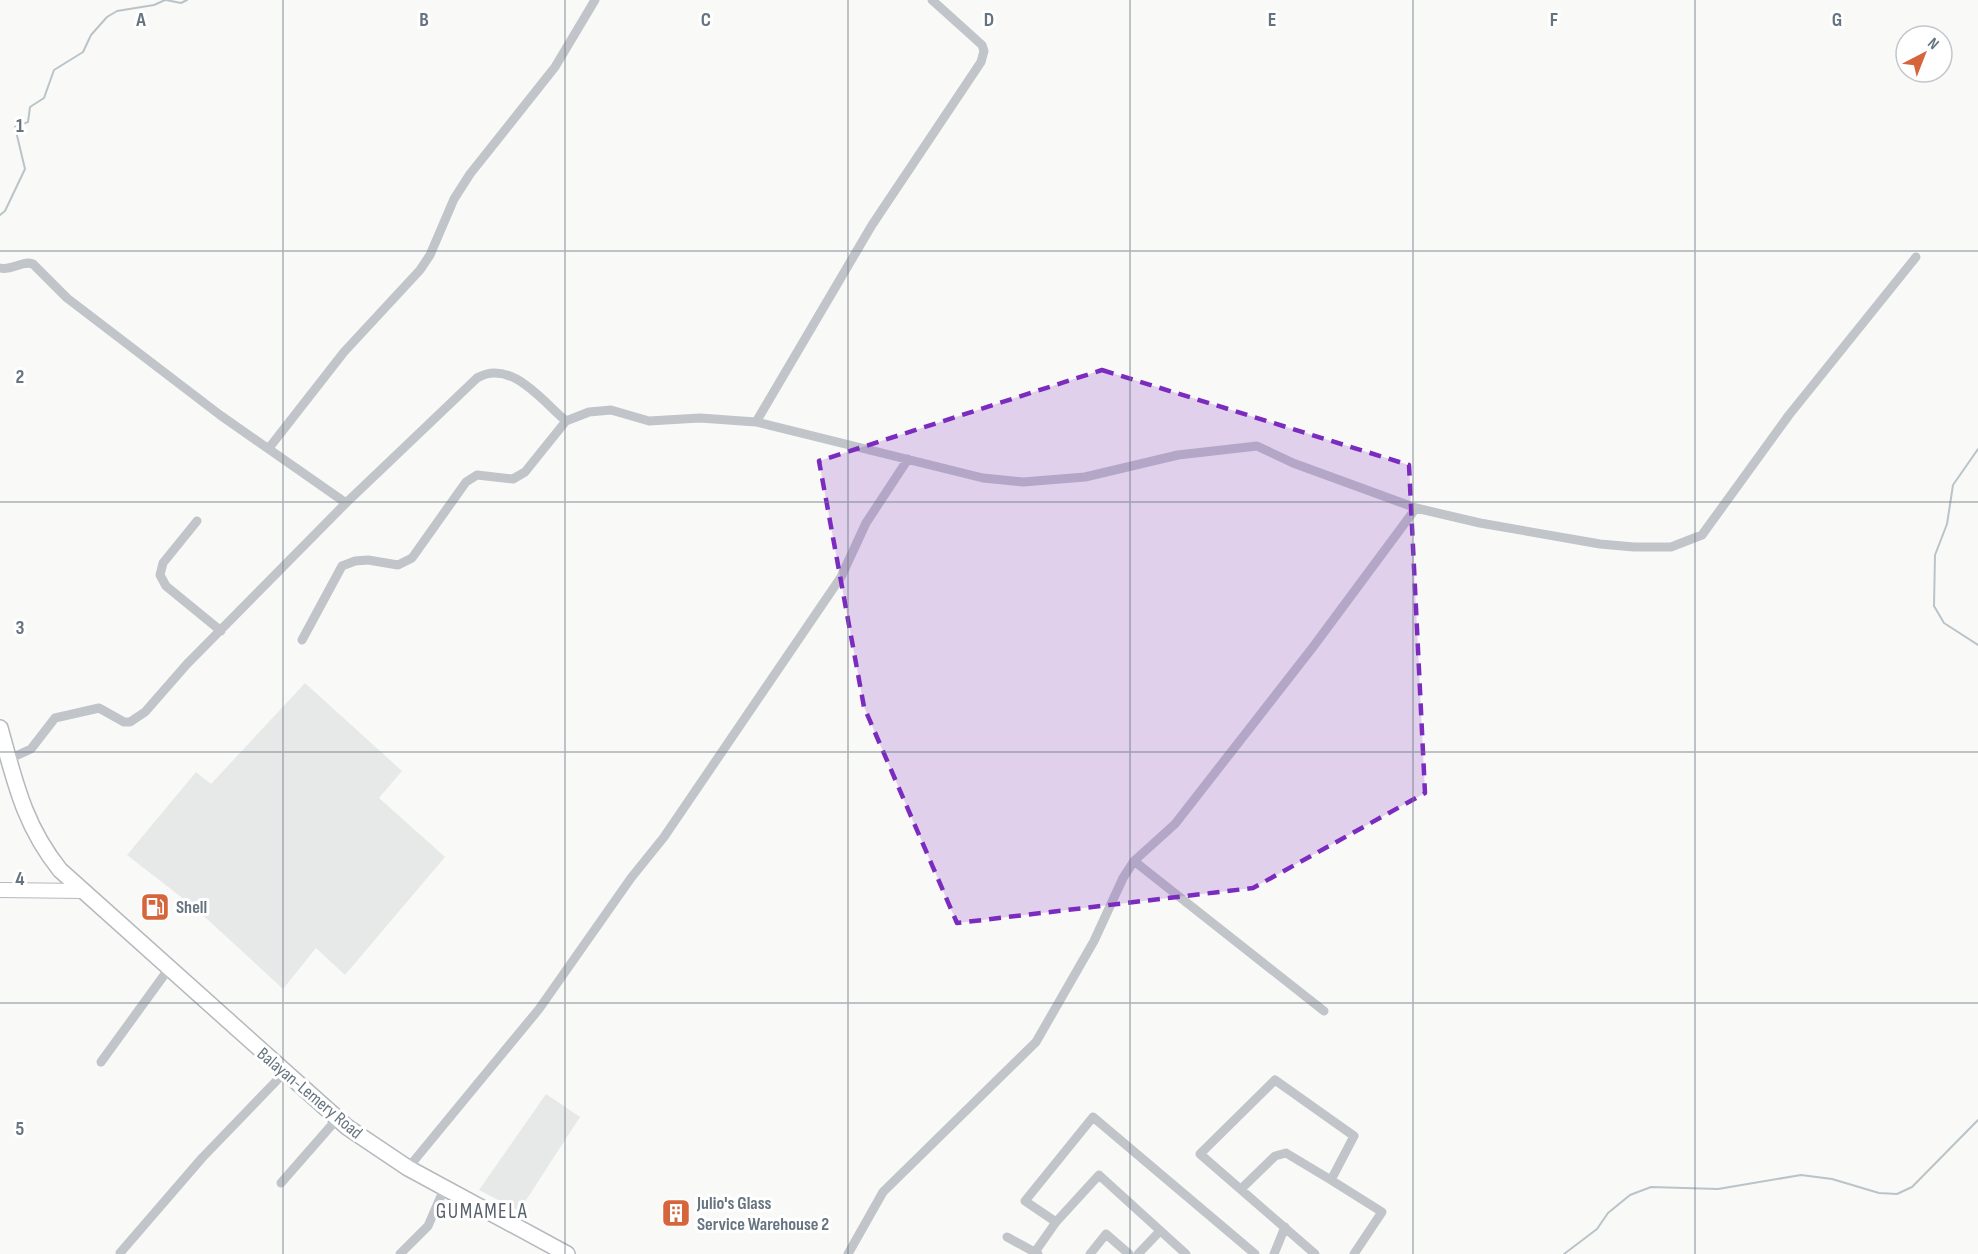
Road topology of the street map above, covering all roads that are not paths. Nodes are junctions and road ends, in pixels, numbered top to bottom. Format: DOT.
graph roads {
  1 [pos="595,0"];
  2 [pos="932,0"];
  3 [pos="1916,257"];
  4 [pos="0,268"];
  5 [pos="566,422"];
  6 [pos="756,422"];
  7 [pos="269,448"];
  8 [pos="908,459"];
  9 [pos="346,503"];
  10 [pos="1416,508"];
  11 [pos="196,521"];
  12 [pos="221,631"];
  13 [pos="302,640"];
  14 [pos="0,728"];
  15 [pos="9,759"];
  16 [pos="1134,861"];
  17 [pos="0,890"];
  18 [pos="83,891"];
  19 [pos="170,968"];
  20 [pos="1324,1011"];
  21 [pos="101,1062"];
  22 [pos="284,1073"];
  23 [pos="337,1119"];
  24 [pos="408,1168"];
  25 [pos="1331,1180"];
  26 [pos="281,1183"];
  27 [pos="444,1189"];
  28 [pos="1240,1189"];
  29 [pos="1056,1222"];
  30 [pos="1285,1227"];
  31 [pos="1160,1231"];
  32 [pos="1008,1236"];
  33 [pos="120,1253"];
  34 [pos="1037,1253"];
  35 [pos="400,1254"];
  36 [pos="567,1254"];
  37 [pos="848,1254"];
  38 [pos="1090,1254"];
  39 [pos="1129,1254"];
  40 [pos="1138,1254"];
  41 [pos="1186,1254"];
  42 [pos="1255,1254"];
  43 [pos="1274,1254"];
  44 [pos="1315,1254"];
  45 [pos="1354,1254"];
  1 -- 7 [label="street"];
  2 -- 6 [label="street"];
  3 -- 10 [label="street"];
  4 -- 7 [label="street"];
  5 -- 6 [label="street"];
  5 -- 9 [label="street"];
  5 -- 13 [label="street"];
  6 -- 8 [label="street"];
  7 -- 9 [label="street"];
  8 -- 10 [label="street"];
  8 -- 24 [label="street"];
  9 -- 12 [label="street"];
  10 -- 16 [label="street"];
  11 -- 12 [label="street"];
  12 -- 15 [label="street"];
  14 -- 15 [label="main road, Balayan-Lemery Road"];
  15 -- 18 [label="main road, Balayan-Lemery Road"];
  16 -- 20 [label="street"];
  16 -- 37 [label="street"];
  17 -- 18 [label="main road"];
  18 -- 19 [label="main road, Balayan-Lemery Road"];
  19 -- 21 [label="street"];
  19 -- 22 [label="main road, Balayan-Lemery Road"];
  22 -- 23 [label="main road, Balayan-Lemery Road"];
  22 -- 33 [label="street"];
  23 -- 24 [label="main road, Balayan-Lemery Road"];
  23 -- 26 [label="street"];
  24 -- 27 [label="main road, Balayan-Lemery Road"];
  25 -- 28 [label="street"];
  25 -- 28 [label="street"];
  25 -- 45 [label="street"];
  27 -- 35 [label="street"];
  27 -- 36 [label="main road, Balayan-Lemery Road"];
  28 -- 30 [label="street"];
  29 -- 31 [label="street"];
  29 -- 34 [label="street"];
  29 -- 42 [label="street"];
  30 -- 43 [label="street"];
  30 -- 44 [label="street"];
  31 -- 40 [label="street"];
  31 -- 41 [label="street"];
  32 -- 34 [label="street"];
  38 -- 39 [label="street"];
}
